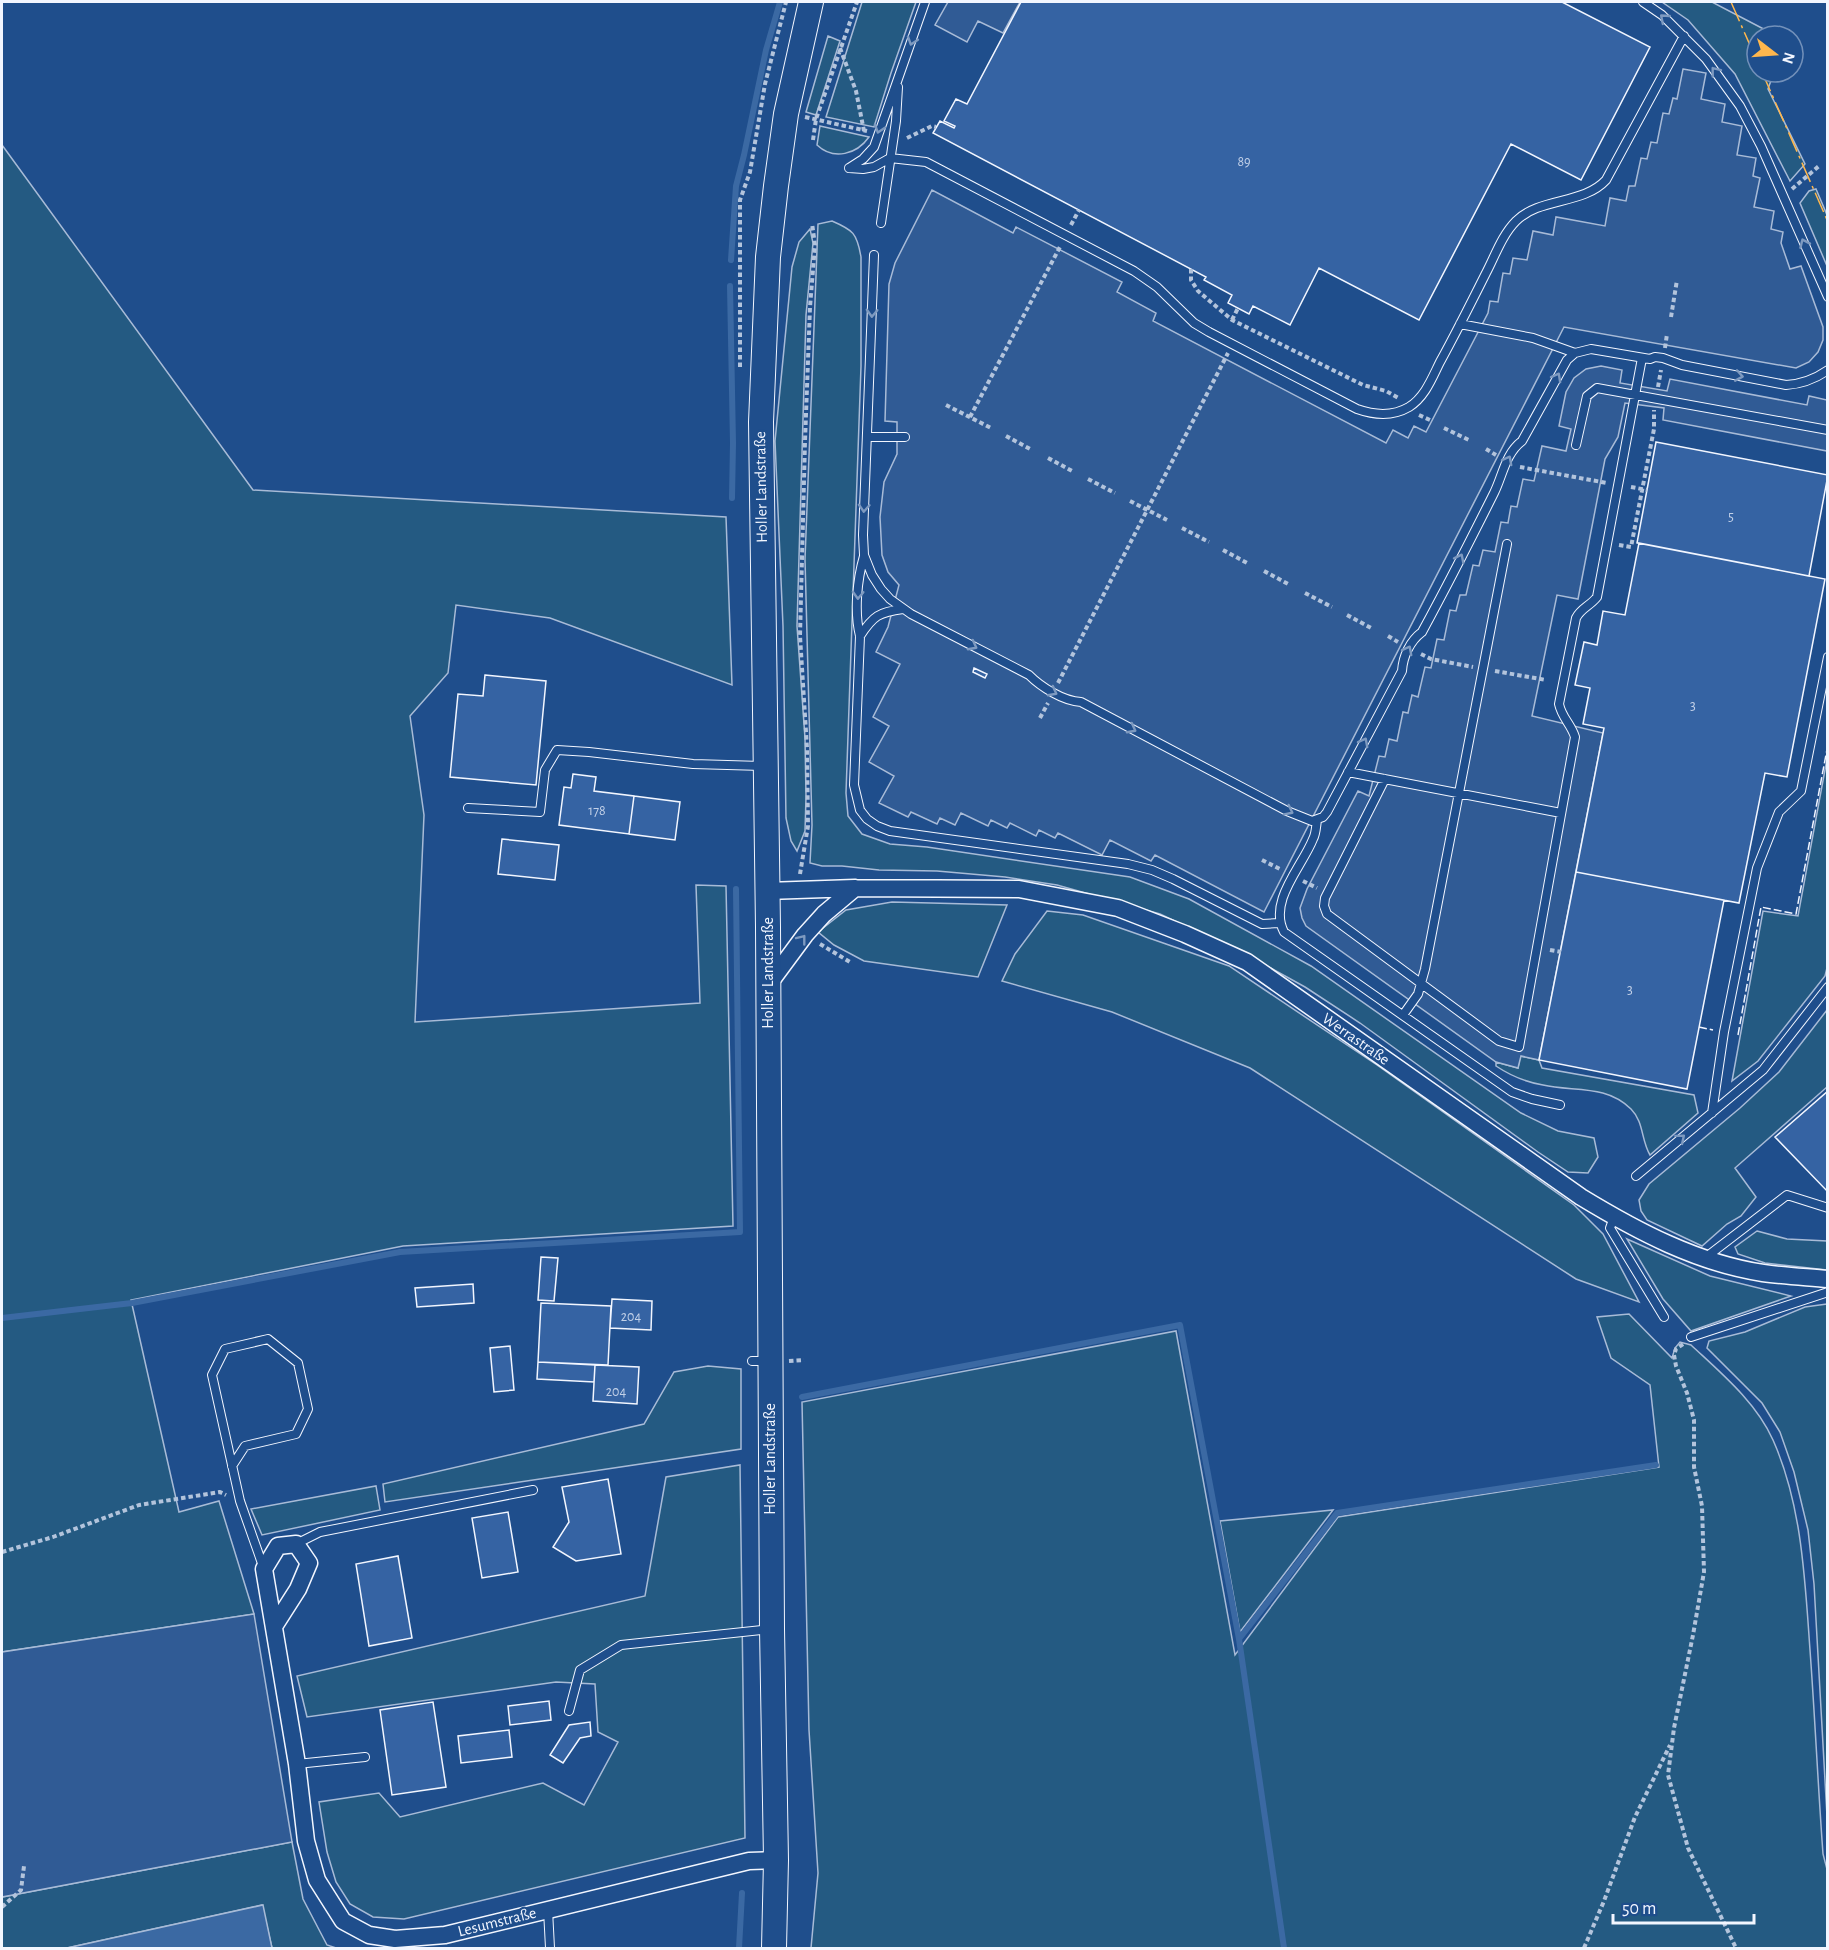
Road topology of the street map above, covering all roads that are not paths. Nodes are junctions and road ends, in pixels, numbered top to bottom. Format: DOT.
graph roads {
  1 [pos="812,2"];
  2 [pos="926,2"];
  3 [pos="1643,2"];
  4 [pos="1684,36"];
  5 [pos="899,81"];
  6 [pos="890,158"];
  7 [pos="881,222"];
  8 [pos="874,255"];
  9 [pos="1827,297"];
  10 [pos="1460,324"];
  11 [pos="1575,353"];
  12 [pos="1642,358"];
  13 [pos="1827,370"];
  14 [pos="1635,394"];
  15 [pos="1827,430"];
  16 [pos="868,437"];
  17 [pos="905,437"];
  18 [pos="1576,445"];
  19 [pos="1507,544"];
  20 [pos="864,555"];
  21 [pos="903,609"];
  22 [pos="860,636"];
  23 [pos="1827,657"];
  24 [pos="766,766"];
  25 [pos="1348,772"];
  26 [pos="1385,779"];
  27 [pos="1459,793"];
  28 [pos="468,808"];
  29 [pos="1561,813"];
  30 [pos="1317,820"];
  31 [pos="855,888"];
  32 [pos="767,891"];
  33 [pos="1279,923"];
  34 [pos="1421,984"];
  35 [pos="768,986"];
  36 [pos="1827,987"];
  37 [pos="1402,1015"];
  38 [pos="1560,1105"];
  39 [pos="1712,1113"];
  40 [pos="1636,1176"];
  41 [pos="1827,1209"];
  42 [pos="1614,1217"];
  43 [pos="1704,1258"];
  44 [pos="1827,1279"];
  45 [pos="1827,1292"];
  46 [pos="1664,1317"];
  47 [pos="1691,1338"];
  48 [pos="232,1466"];
  49 [pos="533,1490"];
  50 [pos="296,1544"];
  51 [pos="264,1569"];
  52 [pos="275,1625"];
  53 [pos="772,1629"];
  54 [pos="569,1711"];
  55 [pos="365,1757"];
  56 [pos="297,1764"];
  57 [pos="776,1860"];
  58 [pos="548,1910"];
  59 [pos="550,1948"];
  60 [pos="774,1948"];
  1 -- 24 [label="main road, Holler Landstraße"];
  2 -- 5 [label="lane, one-way"];
  4 -- 3 [label="lane, one-way"];
  9 -- 4 [label="lane, one-way"];
  4 -- 10 [label="lane"];
  5 -- 6 [label="lane"];
  5 -- 6 [label="lane, one-way"];
  6 -- 7 [label="lane"];
  6 -- 10 [label="lane"];
  8 -- 16 [label="lane, one-way"];
  10 -- 11 [label="lane"];
  11 -- 12 [label="lane"];
  25 -- 11 [label="lane, one-way"];
  12 -- 13 [label="lane, one-way"];
  12 -- 14 [label="lane"];
  14 -- 15 [label="lane"];
  14 -- 18 [label="lane"];
  14 -- 29 [label="lane"];
  16 -- 17 [label="lane"];
  16 -- 20 [label="lane, one-way"];
  19 -- 27 [label="lane"];
  20 -- 21 [label="lane"];
  20 -- 22 [label="lane, one-way"];
  21 -- 22 [label="lane"];
  21 -- 30 [label="lane, one-way"];
  22 -- 33 [label="lane"];
  23 -- 39 [label="lane"];
  24 -- 28 [label="lane"];
  24 -- 32 [label="main road, Holler Landstraße"];
  25 -- 26 [label="lane"];
  25 -- 30 [label="lane"];
  26 -- 27 [label="lane"];
  26 -- 34 [label="lane"];
  27 -- 29 [label="lane"];
  27 -- 34 [label="lane"];
  29 -- 34 [label="lane"];
  30 -- 33 [label="lane"];
  31 -- 32 [label="street, Werrastraße"];
  35 -- 31 [label="street, one-way"];
  31 -- 42 [label="street, Werrastraße"];
  32 -- 35 [label="main road, Holler Landstraße"];
  33 -- 37 [label="lane"];
  34 -- 37 [label="lane"];
  35 -- 53 [label="main road, Holler Landstraße"];
  36 -- 39 [label="lane"];
  37 -- 38 [label="lane"];
  40 -- 39 [label="lane, one-way"];
  41 -- 43 [label="lane"];
  42 -- 43 [label="street, Werrastraße"];
  42 -- 46 [label="lane"];
  43 -- 44 [label="street, Werrastraße"];
  45 -- 47 [label="lane"];
  48 -- 48 [label="lane"];
  48 -- 51 [label="lane"];
  49 -- 50 [label="lane"];
  50 -- 51 [label="street"];
  50 -- 52 [label="street"];
  51 -- 52 [label="street, Lesumstraße"];
  52 -- 56 [label="street, Lesumstraße"];
  53 -- 54 [label="lane"];
  53 -- 57 [label="main road, Holler Landstraße"];
  55 -- 56 [label="lane"];
  56 -- 58 [label="street, Lesumstraße"];
  57 -- 58 [label="street, Lesumstraße"];
  57 -- 60 [label="main road, Holler Landstraße"];
  58 -- 59 [label="lane"];
}
